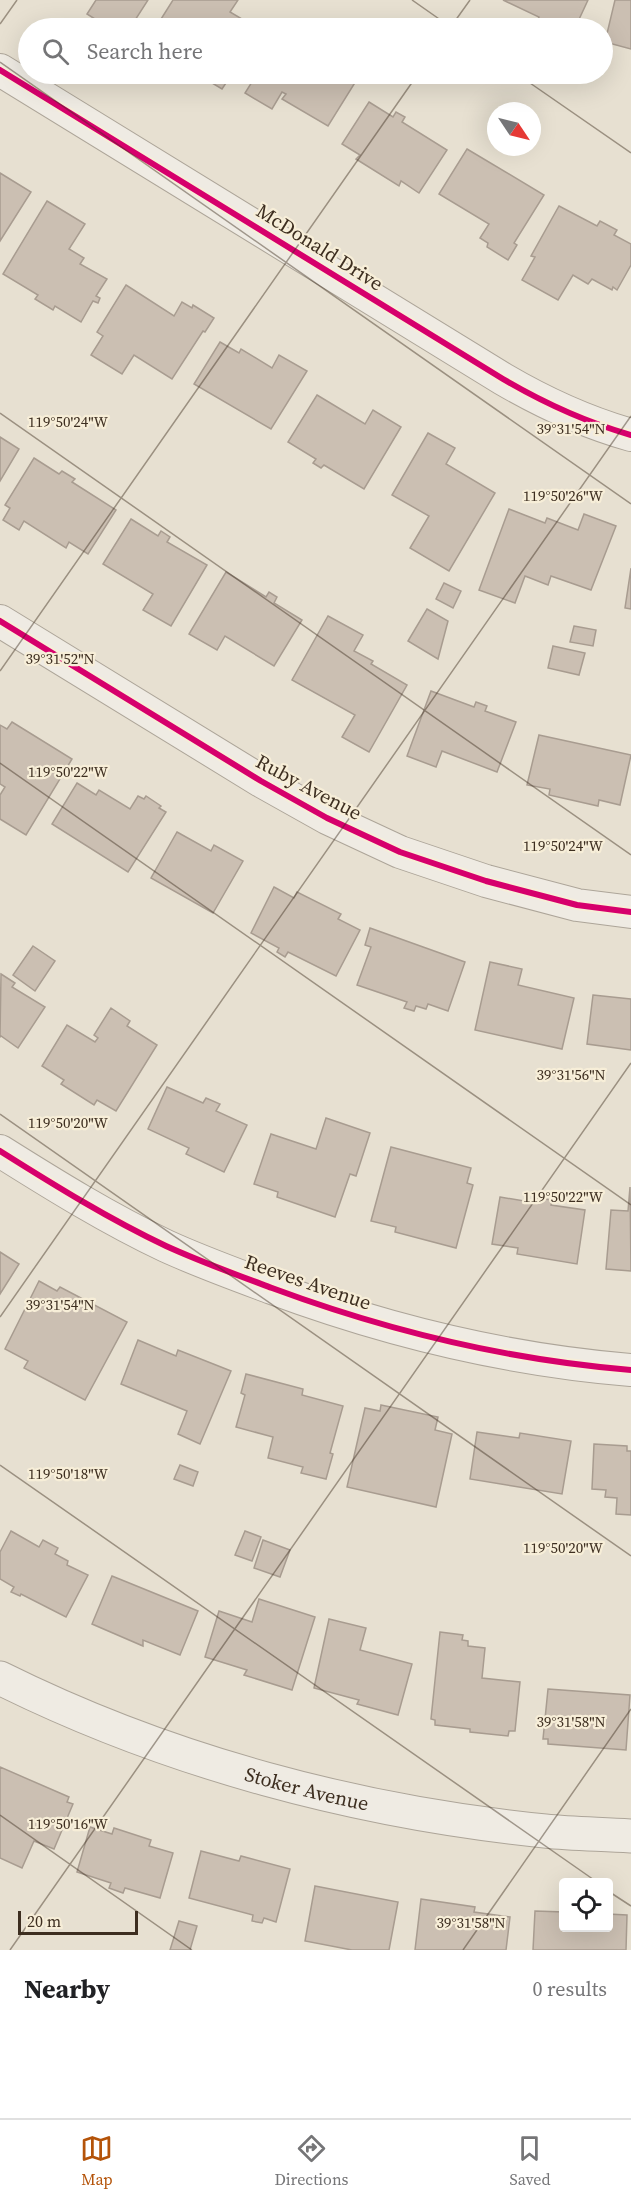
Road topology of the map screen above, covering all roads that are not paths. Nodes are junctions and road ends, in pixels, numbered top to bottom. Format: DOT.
graph roads {
  1 [pos="0,70"];
  2 [pos="18,81"];
  3 [pos="23,84"];
  4 [pos="631,435"];
  5 [pos="0,621"];
  6 [pos="631,912"];
  7 [pos="0,1151"];
  8 [pos="631,1370"];
  9 [pos="0,1678"];
  10 [pos="631,1836"];
  1 -- 2 [label="street, McDonald Drive"];
  3 -- 4 [label="street, McDonald Drive"];
  5 -- 6 [label="street, Ruby Avenue"];
  7 -- 8 [label="street, Reeves Avenue"];
  9 -- 10 [label="street, Stoker Avenue"];
}
